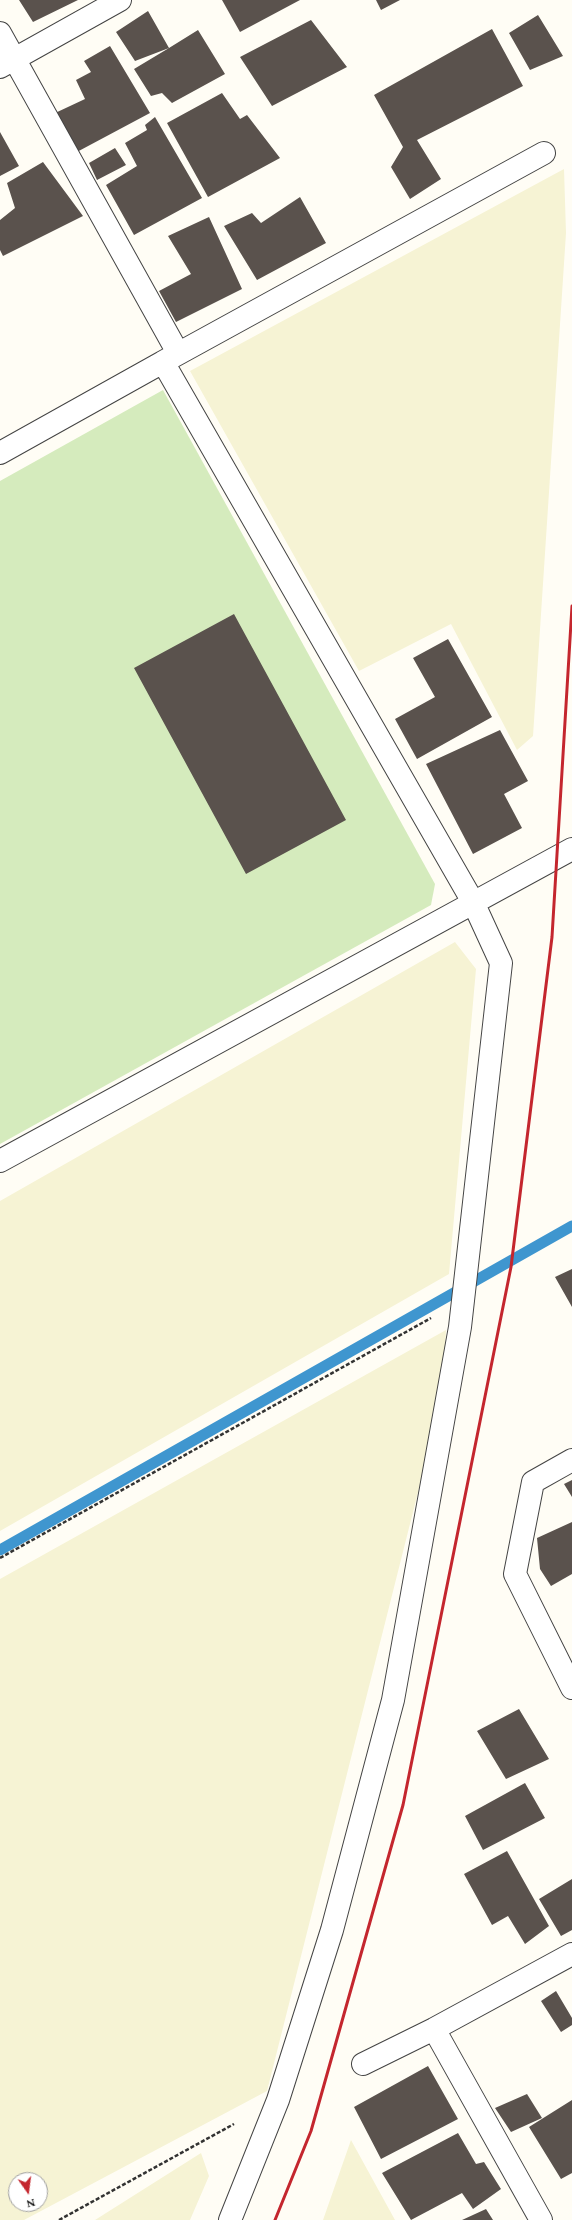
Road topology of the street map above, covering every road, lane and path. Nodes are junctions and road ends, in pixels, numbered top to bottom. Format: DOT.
graph roads {
  1 [pos="120,0"];
  2 [pos="0,33"];
  3 [pos="7,63"];
  4 [pos="544,153"];
  5 [pos="171,358"];
  6 [pos="0,453"];
  7 [pos="572,849"];
  8 [pos="473,902"];
  9 [pos="0,1161"];
  10 [pos="462,1300"];
  11 [pos="572,1460"];
  12 [pos="0,1558"];
  13 [pos="572,1688"];
  14 [pos="572,1954"];
  15 [pos="434,2029"];
  16 [pos="363,2064"];
  17 [pos="237,2123"];
  18 [pos="59,2220"];
  19 [pos="230,2220"];
  20 [pos="541,2220"];
  1 -- 3 [label="street"];
  2 -- 3 [label="street"];
  3 -- 5 [label="street"];
  4 -- 5 [label="street"];
  5 -- 6 [label="street"];
  5 -- 8 [label="street"];
  7 -- 8 [label="street"];
  8 -- 9 [label="street"];
  8 -- 10 [label="street"];
  10 -- 12 [label="path"];
  10 -- 19 [label="street"];
  11 -- 13 [label="street"];
  14 -- 15 [label="street"];
  15 -- 16 [label="street"];
  15 -- 20 [label="street"];
  17 -- 18 [label="path"];
}
